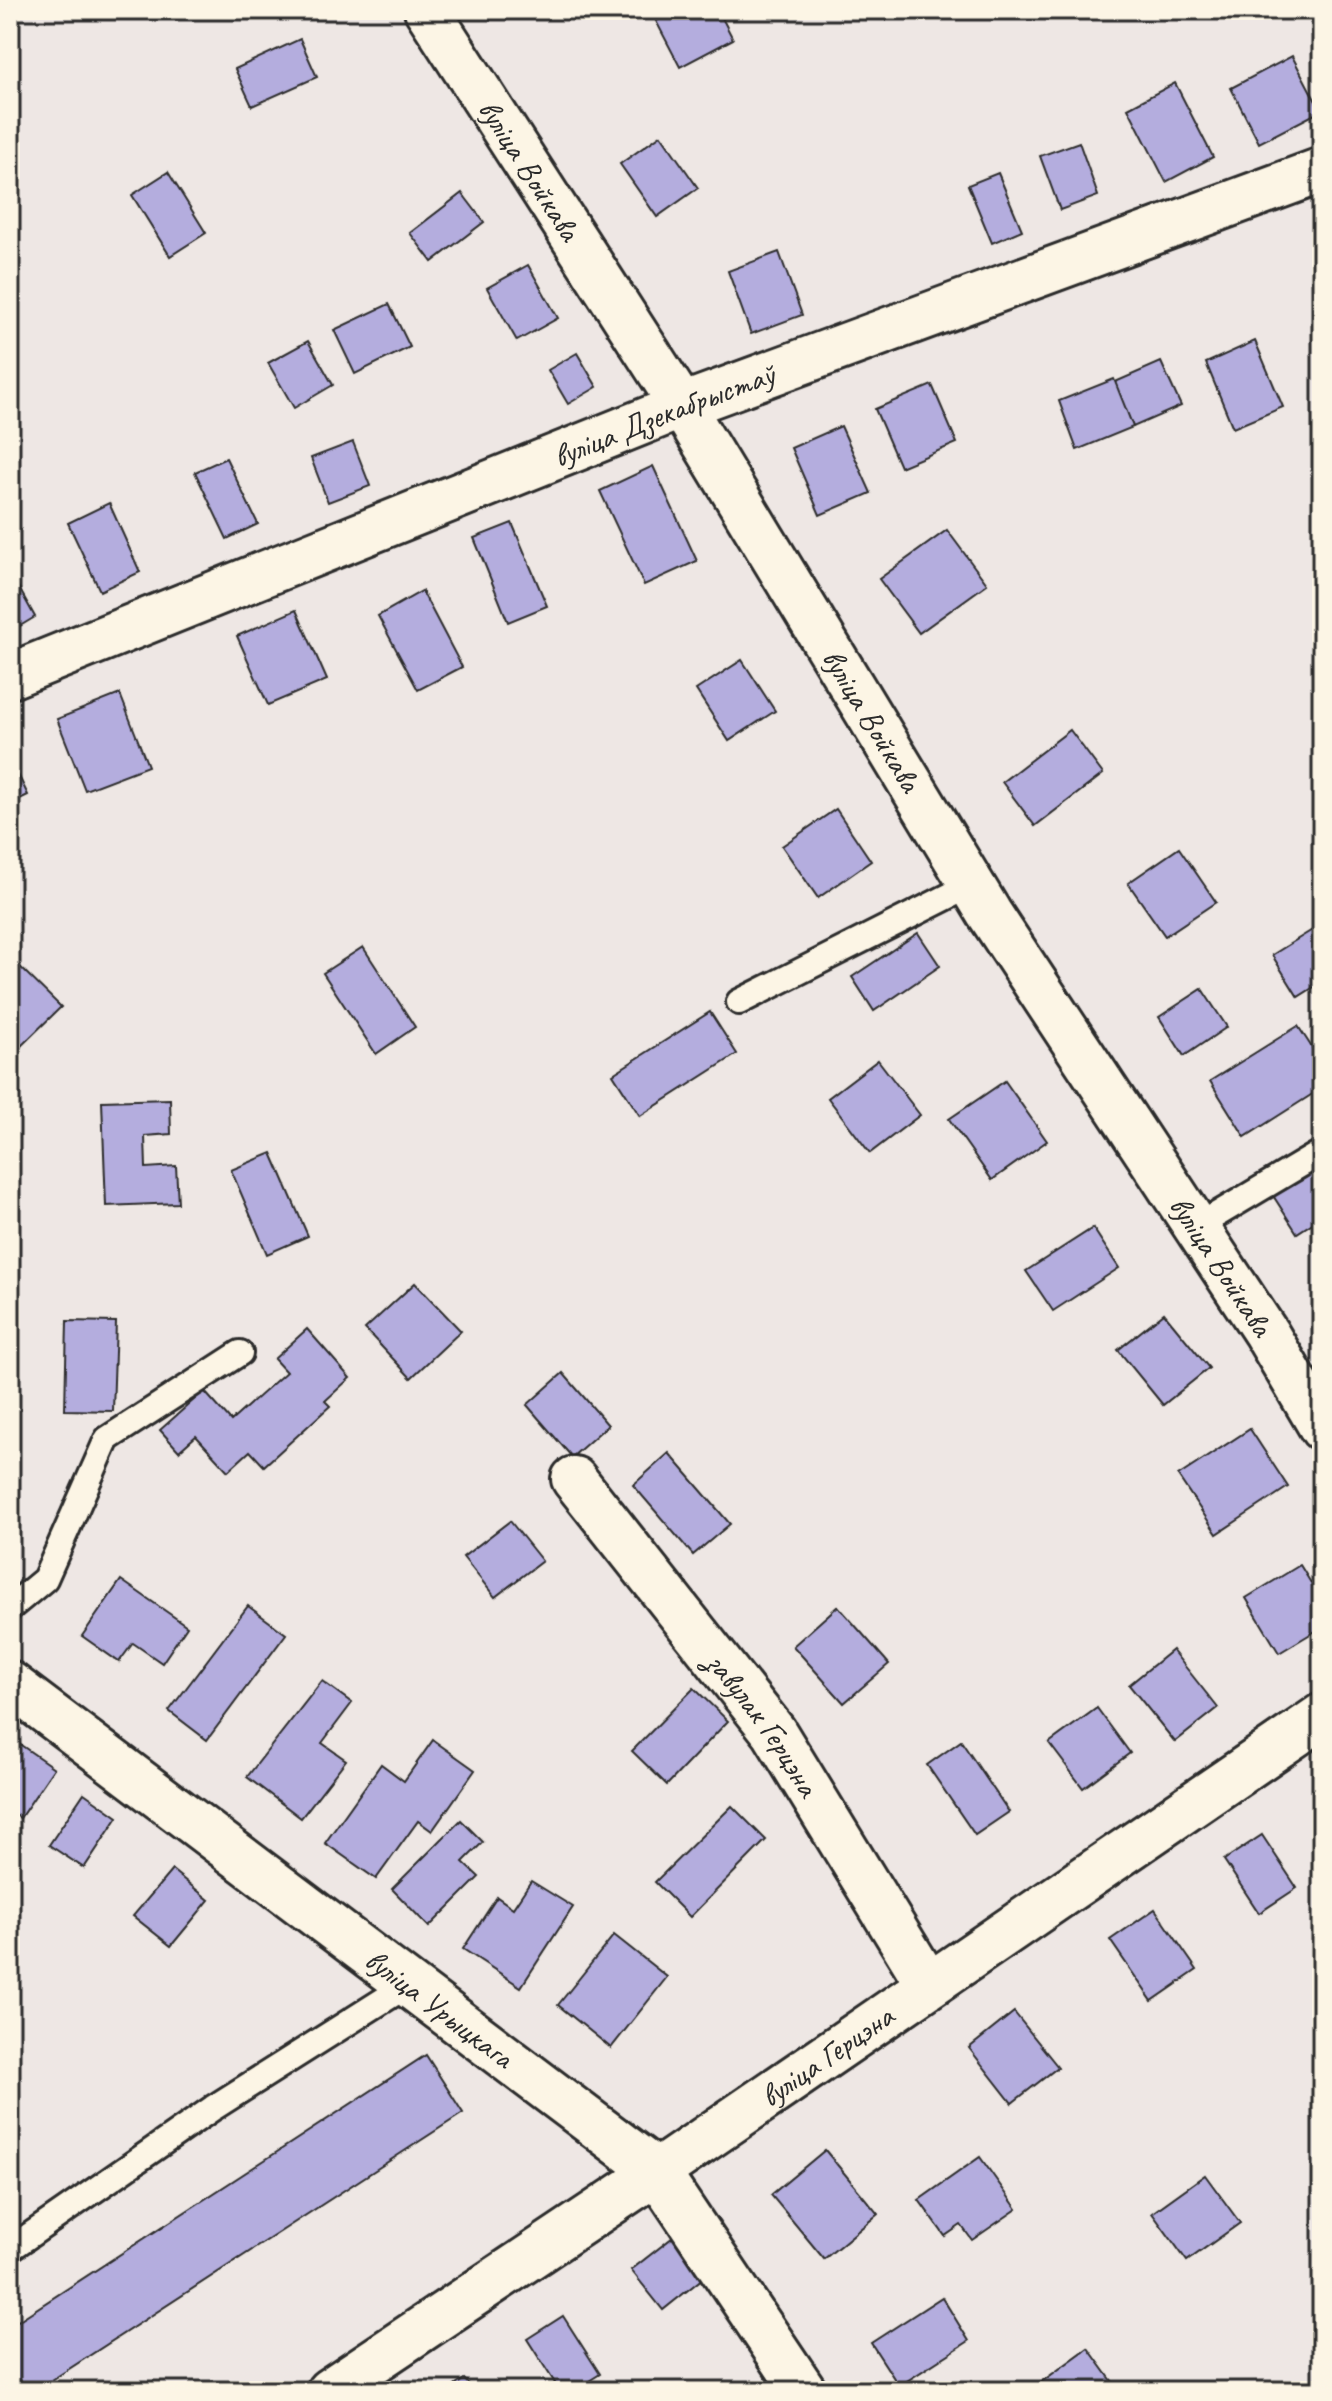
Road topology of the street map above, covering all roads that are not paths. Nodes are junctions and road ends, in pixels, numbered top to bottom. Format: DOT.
graph roads {
  1 [pos="427,10"];
  2 [pos="1322,170"];
  3 [pos="682,406"];
  4 [pos="10,676"];
  5 [pos="971,885"];
  6 [pos="739,1002"];
  7 [pos="1322,1152"];
  8 [pos="1196,1227"];
  9 [pos="240,1353"];
  10 [pos="1322,1428"];
  11 [pos="574,1479"];
  12 [pos="10,1608"];
  13 [pos="10,1684"];
  14 [pos="1322,1716"];
  15 [pos="409,1984"];
  16 [pos="928,1984"];
  17 [pos="657,2172"];
  18 [pos="10,2249"];
  19 [pos="329,2391"];
  20 [pos="804,2391"];
  1 -- 3 [label="street, вуліца Войкава"];
  2 -- 3 [label="street, вуліца Дзекабрыстаў"];
  3 -- 4 [label="street, вуліца Дзекабрыстаў"];
  3 -- 5 [label="street, вуліца Войкава"];
  5 -- 6 [label="lane"];
  5 -- 8 [label="street, вуліца Войкава"];
  7 -- 8 [label="lane"];
  8 -- 10 [label="street, вуліца Войкава"];
  9 -- 12 [label="lane"];
  11 -- 16 [label="street, завулак Герцэна"];
  13 -- 15 [label="street, вуліца Урыцкага"];
  14 -- 16 [label="street, вуліца Герцэна"];
  15 -- 17 [label="street, вуліца Урыцкага"];
  15 -- 18 [label="lane"];
  16 -- 17 [label="street, вуліца Герцэна"];
  17 -- 19 [label="street, вуліца Герцэна"];
  17 -- 20 [label="street, вуліца Урыцкага"];
}
